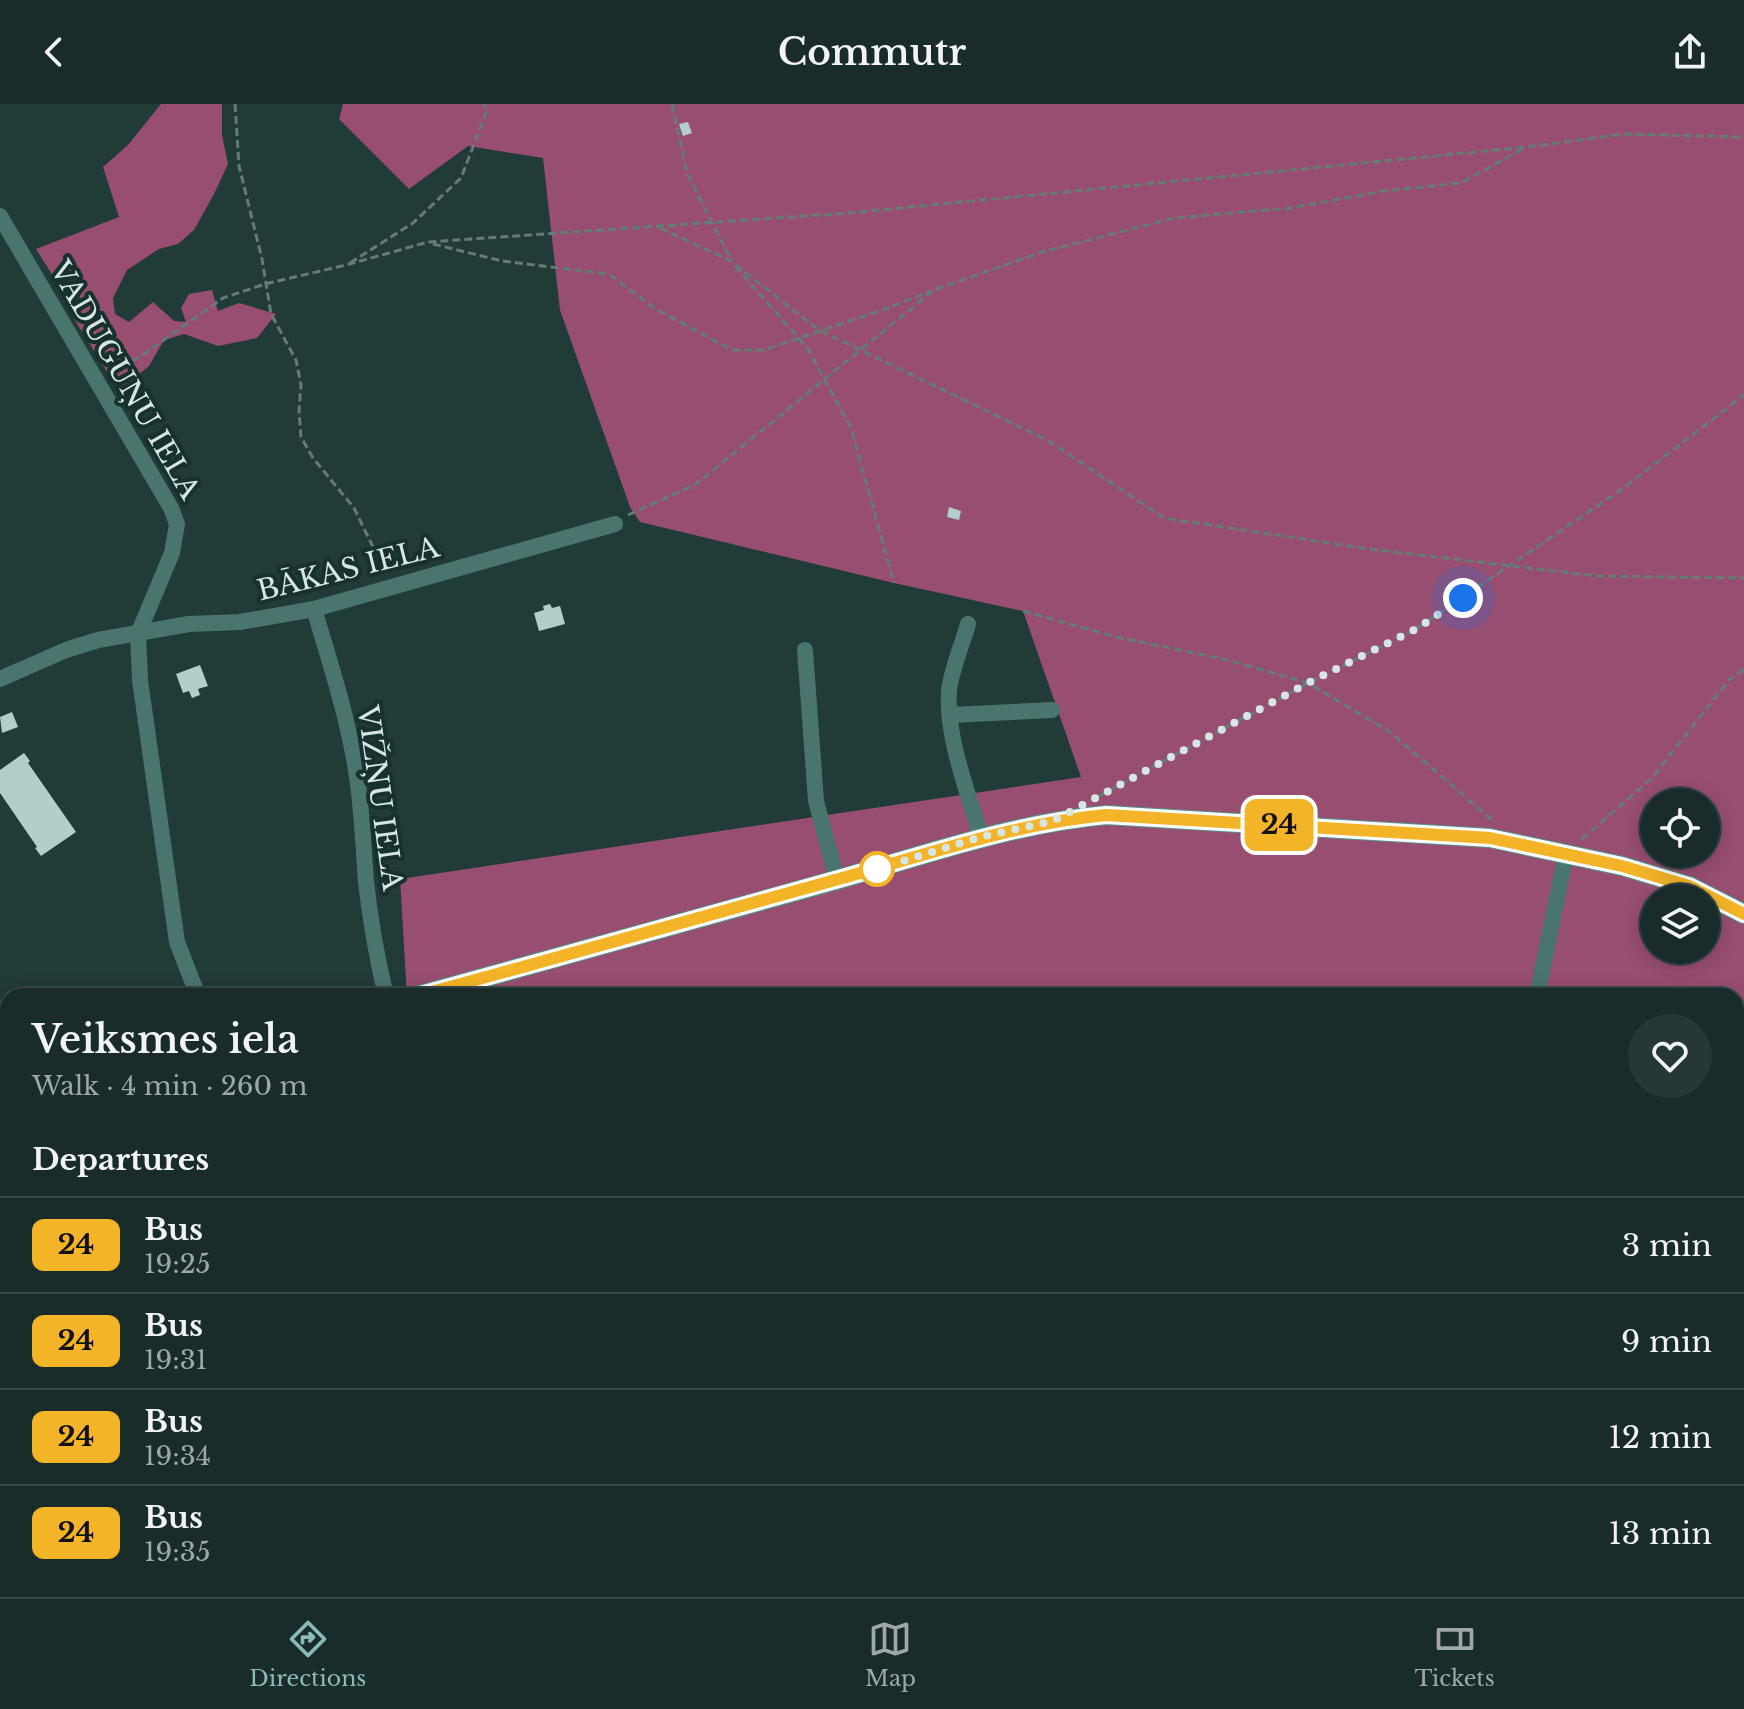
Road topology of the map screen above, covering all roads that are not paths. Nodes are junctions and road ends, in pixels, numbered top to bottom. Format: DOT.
graph roads {
  1 [pos="0,216"];
  2 [pos="7,242"];
  3 [pos="615,524"];
  4 [pos="314,609"];
  5 [pos="968,624"];
  6 [pos="138,634"];
  7 [pos="805,650"];
  8 [pos="0,679"];
  9 [pos="1052,710"];
  10 [pos="950,715"];
  11 [pos="981,837"];
  12 [pos="1566,854"];
  13 [pos="837,880"];
  14 [pos="1744,914"];
  15 [pos="195,988"];
  16 [pos="384,988"];
  17 [pos="446,988"];
  18 [pos="1539,988"];
  1 -- 2 [label="street, VADUGUŅU IELA"];
  2 -- 6 [label="street, VADUGUŅU IELA"];
  3 -- 4 [label="street, BĀKAS IELA"];
  4 -- 6 [label="street, BĀKAS IELA"];
  4 -- 16 [label="street, VIŽŅU IELA"];
  5 -- 10 [label="street"];
  6 -- 8 [label="street, BĀKAS IELA"];
  6 -- 15 [label="street, VADUGUŅU IELA"];
  7 -- 13 [label="street"];
  9 -- 10 [label="street"];
  10 -- 11 [label="street"];
  11 -- 12 [label="main road"];
  11 -- 13 [label="main road"];
  12 -- 14 [label="main road"];
  12 -- 18 [label="street"];
  13 -- 17 [label="main road"];
}
